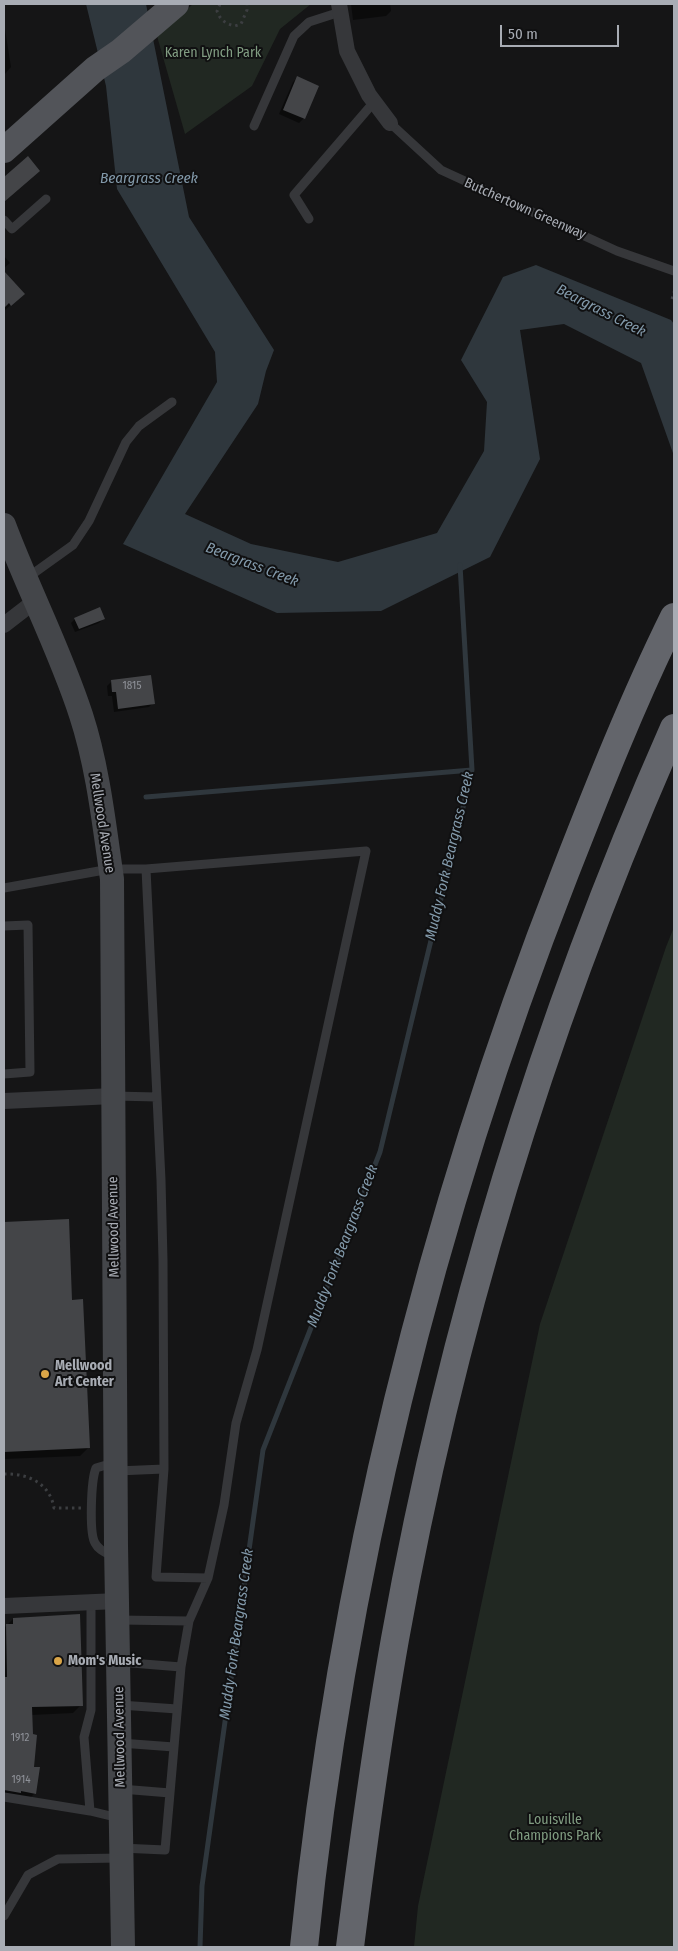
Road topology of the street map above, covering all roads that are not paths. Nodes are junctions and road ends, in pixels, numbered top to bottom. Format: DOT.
graph roads {
  1 [pos="340,8"];
  2 [pos="167,12"];
  3 [pos="374,102"];
  4 [pos="390,123"];
  5 [pos="254,126"];
  6 [pos="4,150"];
  7 [pos="46,199"];
  8 [pos="4,220"];
  9 [pos="309,220"];
  10 [pos="674,271"];
  11 [pos="172,402"];
  12 [pos="4,525"];
  13 [pos="26,578"];
  14 [pos="35,601"];
  15 [pos="674,616"];
  16 [pos="4,625"];
  17 [pos="674,728"];
  18 [pos="110,869"];
  19 [pos="146,869"];
  20 [pos="4,888"];
  21 [pos="4,926"];
  22 [pos="4,1074"];
  23 [pos="114,1096"];
  24 [pos="157,1097"];
  25 [pos="4,1101"];
  26 [pos="116,1466"];
  27 [pos="164,1469"];
  28 [pos="208,1578"];
  29 [pos="91,1602"];
  30 [pos="4,1606"];
  31 [pos="118,1610"];
  32 [pos="189,1621"];
  33 [pos="120,1662"];
  34 [pos="181,1667"];
  35 [pos="120,1705"];
  36 [pos="177,1709"];
  37 [pos="120,1743"];
  38 [pos="174,1747"];
  39 [pos="121,1789"];
  40 [pos="170,1793"];
  41 [pos="4,1797"];
  42 [pos="90,1811"];
  43 [pos="121,1819"];
  44 [pos="121,1853"];
  45 [pos="4,1916"];
  46 [pos="123,1947"];
  47 [pos="304,1947"];
  48 [pos="350,1947"];
  1 -- 3 [label="street"];
  1 -- 5 [label="lane"];
  2 -- 6 [label="main road"];
  3 -- 4 [label="street"];
  3 -- 9 [label="lane"];
  4 -- 10 [label="lane, Butchertown Greenway"];
  7 -- 8 [label="lane"];
  11 -- 13 [label="lane"];
  12 -- 13 [label="street, Mellwood Avenue"];
  13 -- 14 [label="street, Mellwood Avenue"];
  14 -- 16 [label="street"];
  14 -- 18 [label="street, Mellwood Avenue"];
  15 -- 47 [label="highway"];
  17 -- 48 [label="highway"];
  18 -- 19 [label="lane"];
  18 -- 20 [label="lane"];
  18 -- 23 [label="street, Mellwood Avenue"];
  19 -- 24 [label="lane"];
  19 -- 28 [label="lane"];
  21 -- 22 [label="lane"];
  23 -- 24 [label="lane"];
  23 -- 25 [label="street"];
  23 -- 26 [label="street, Mellwood Avenue"];
  24 -- 27 [label="lane"];
  26 -- 27 [label="lane"];
  26 -- 31 [label="street, Mellwood Avenue"];
  27 -- 28 [label="lane"];
  28 -- 32 [label="lane"];
  29 -- 30 [label="street"];
  29 -- 31 [label="street"];
  29 -- 42 [label="lane"];
  31 -- 32 [label="lane"];
  31 -- 33 [label="street, Mellwood Avenue"];
  32 -- 34 [label="lane"];
  33 -- 34 [label="lane"];
  33 -- 35 [label="street, Mellwood Avenue"];
  34 -- 36 [label="lane"];
  35 -- 36 [label="lane"];
  35 -- 37 [label="street, Mellwood Avenue"];
  36 -- 38 [label="lane"];
  37 -- 38 [label="lane"];
  37 -- 39 [label="street, Mellwood Avenue"];
  38 -- 40 [label="lane"];
  39 -- 40 [label="lane"];
  39 -- 43 [label="street, Mellwood Avenue"];
  40 -- 44 [label="lane"];
  41 -- 42 [label="lane"];
  42 -- 43 [label="lane"];
  43 -- 44 [label="street, Mellwood Avenue"];
  44 -- 45 [label="lane"];
  44 -- 46 [label="street, Mellwood Avenue"];
}
